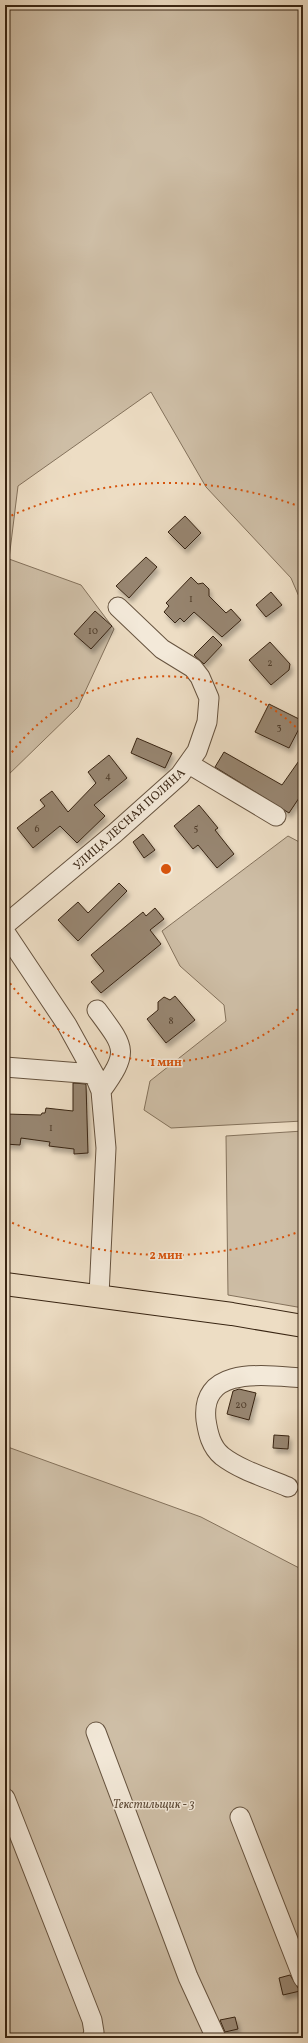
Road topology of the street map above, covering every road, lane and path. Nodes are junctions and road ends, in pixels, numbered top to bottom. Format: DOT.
graph roads {
  1 [pos="118,607"];
  2 [pos="189,764"];
  3 [pos="276,816"];
  4 [pos="5,925"];
  5 [pos="5,932"];
  6 [pos="97,1010"];
  7 [pos="5,1067"];
  8 [pos="97,1083"];
  9 [pos="5,1284"];
  10 [pos="99,1296"];
  11 [pos="303,1326"];
  12 [pos="303,1378"];
  13 [pos="288,1487"];
  14 [pos="96,1732"];
  15 [pos="5,1798"];
  16 [pos="240,1817"];
  17 [pos="303,1978"];
  18 [pos="92,2038"];
  19 [pos="216,2038"];
  1 -- 2 [label="street, УЛИЦА ЛЕСНАЯ ПОЛЯНА"];
  2 -- 3 [label="street"];
  2 -- 4 [label="street, УЛИЦА ЛЕСНАЯ ПОЛЯНА"];
  5 -- 8 [label="street"];
  6 -- 8 [label="street"];
  7 -- 8 [label="street"];
  8 -- 10 [label="street"];
  9 -- 10 [label="main road"];
  10 -- 11 [label="main road"];
  12 -- 13 [label="street"];
  14 -- 19 [label="street"];
  15 -- 18 [label="street"];
  16 -- 17 [label="street"];
}
